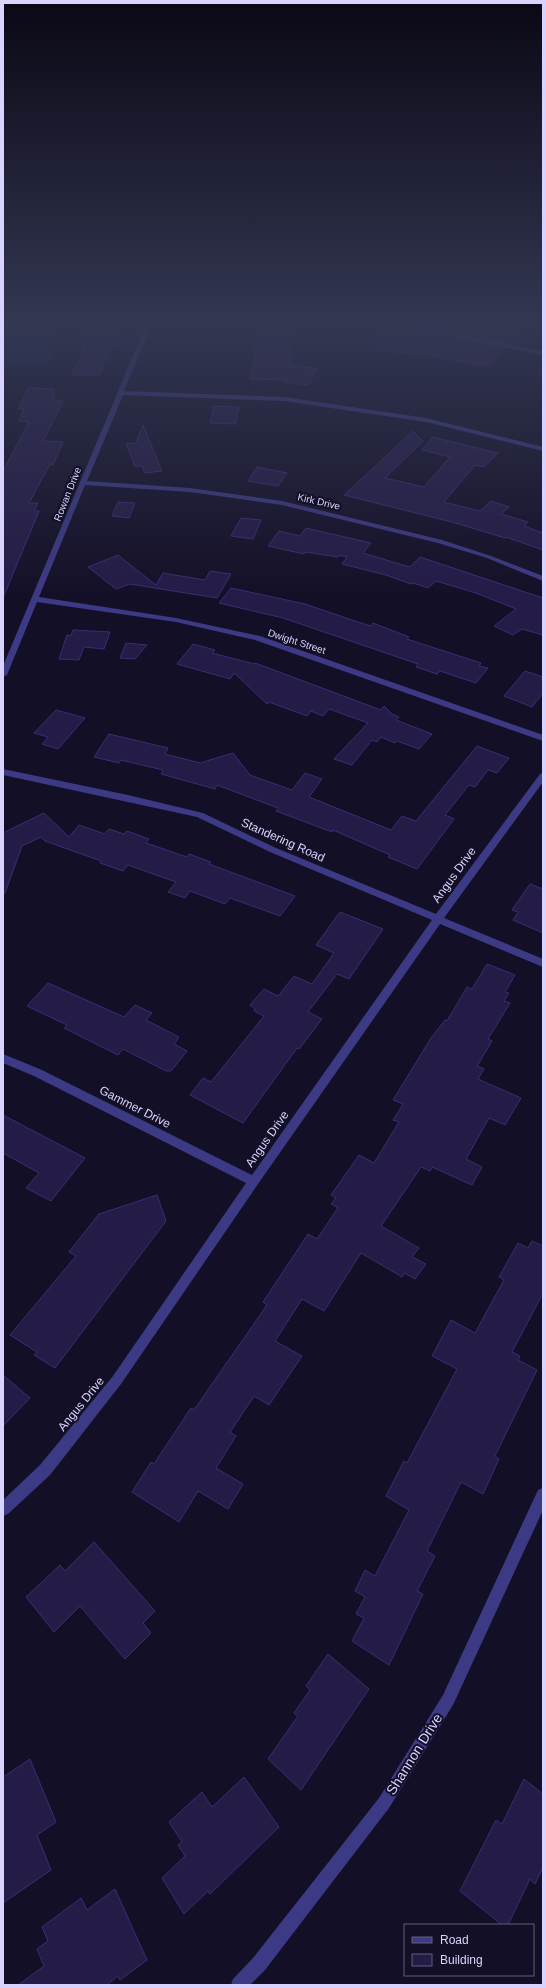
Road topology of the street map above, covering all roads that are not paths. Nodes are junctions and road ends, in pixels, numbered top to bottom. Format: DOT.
graph roads {
  1 [pos="111,413"];
  2 [pos="379,413"];
  3 [pos="543,449"];
  4 [pos="82,482"];
  5 [pos="543,579"];
  6 [pos="34,599"];
  7 [pos="3,675"];
  8 [pos="543,738"];
  9 [pos="3,772"];
  10 [pos="543,776"];
  11 [pos="438,919"];
  12 [pos="543,963"];
  13 [pos="3,1058"];
  14 [pos="254,1181"];
  15 [pos="543,1495"];
  16 [pos="3,1510"];
  17 [pos="239,1985"];
  1 -- 4 [label="street, Rowan Drive"];
  2 -- 3 [label="street"];
  4 -- 5 [label="street, Kirk Drive"];
  4 -- 6 [label="street, Rowan Drive"];
  6 -- 7 [label="street, Rowan Drive"];
  6 -- 8 [label="street, Dwight Street"];
  9 -- 11 [label="street, Standering Road"];
  10 -- 11 [label="street, Angus Drive"];
  11 -- 12 [label="street, Standering Road"];
  11 -- 14 [label="street, Angus Drive"];
  13 -- 14 [label="street, Gammer Drive"];
  14 -- 16 [label="street, Angus Drive"];
  15 -- 17 [label="street, Shannon Drive"];
}
